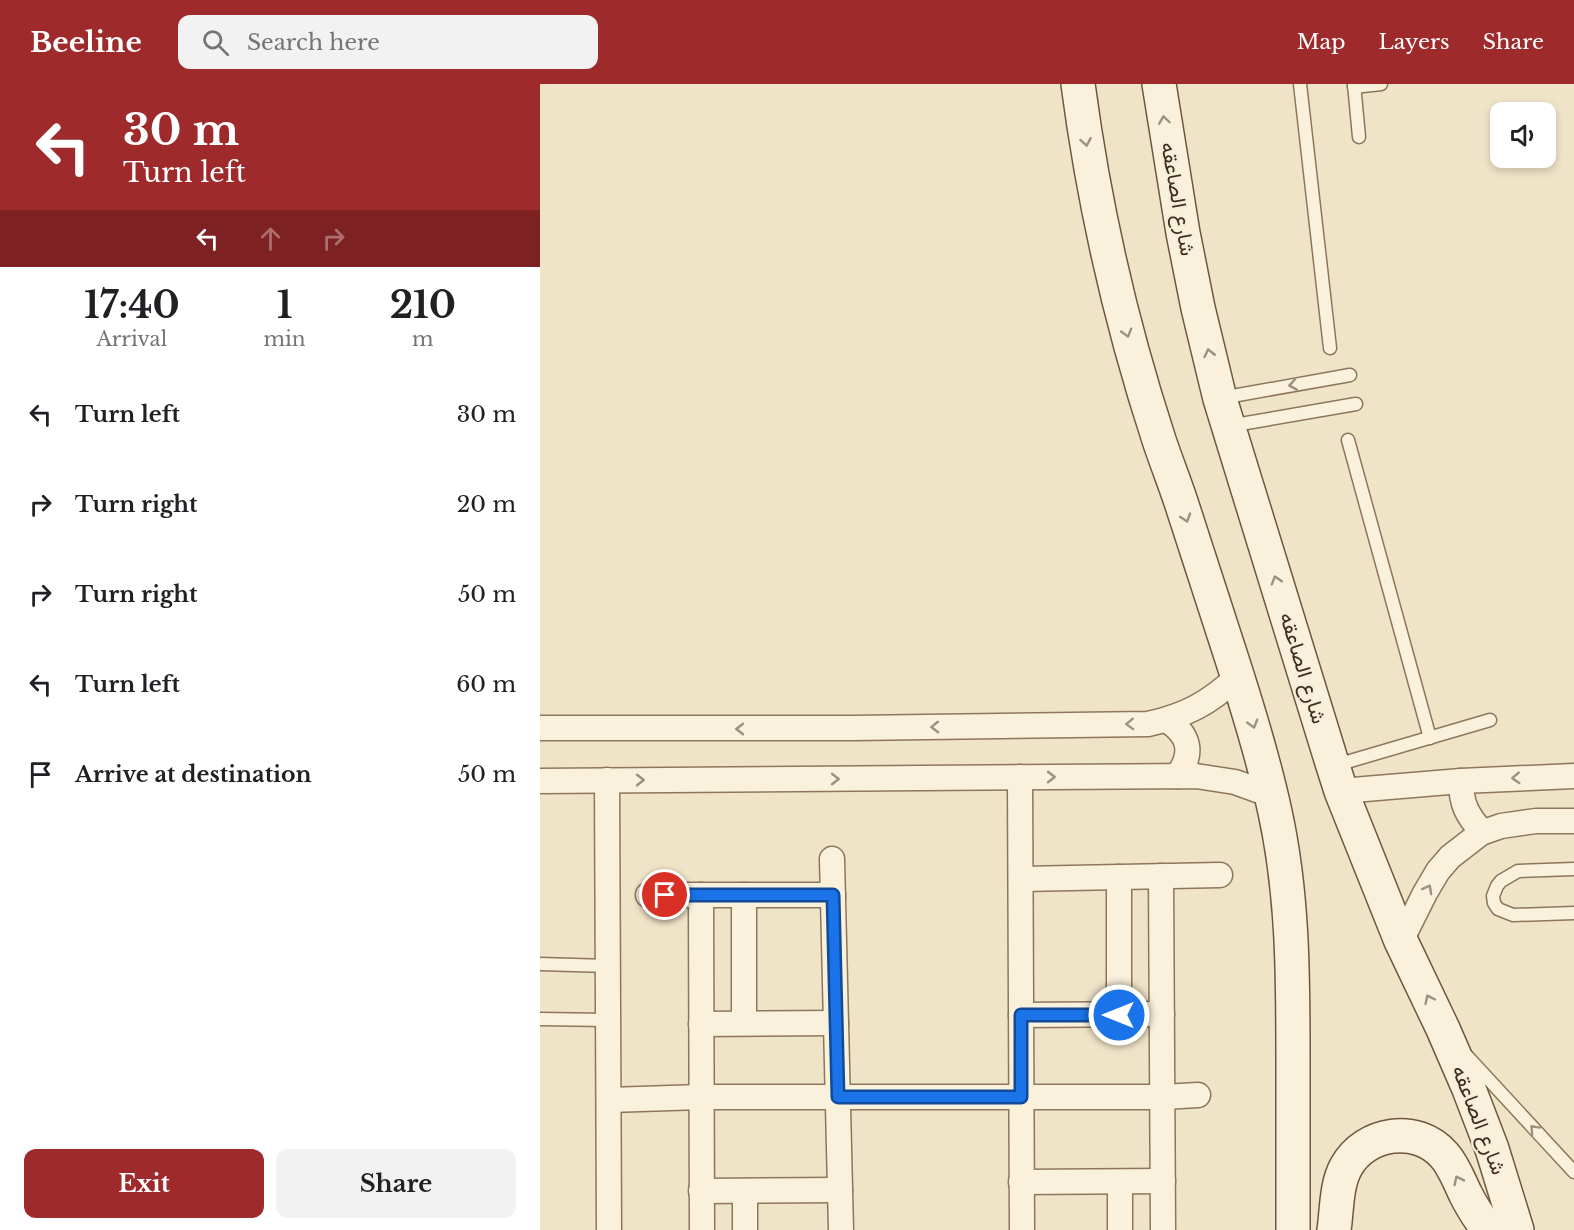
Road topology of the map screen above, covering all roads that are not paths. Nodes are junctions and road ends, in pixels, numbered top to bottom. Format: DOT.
graph roads {
  1 [pos="1078,84"];
  2 [pos="1159,84"];
  3 [pos="1300,84"];
  4 [pos="1381,84"];
  5 [pos="1354,86"];
  6 [pos="1359,137"];
  7 [pos="1330,348"];
  8 [pos="1350,375"];
  9 [pos="1356,404"];
  10 [pos="1224,413"];
  11 [pos="1348,440"];
  12 [pos="1238,676"];
  13 [pos="1166,720"];
  14 [pos="1490,720"];
  15 [pos="540,728"];
  16 [pos="1430,738"];
  17 [pos="1177,776"];
  18 [pos="1574,776"];
  19 [pos="1020,777"];
  20 [pos="1337,779"];
  21 [pos="608,780"];
  22 [pos="540,781"];
  23 [pos="1461,781"];
  24 [pos="1271,795"];
  25 [pos="1574,821"];
  26 [pos="1482,832"];
  27 [pos="832,859"];
  28 [pos="1574,869"];
  29 [pos="1220,875"];
  30 [pos="1161,876"];
  31 [pos="1119,877"];
  32 [pos="1021,879"];
  33 [pos="648,895"];
  34 [pos="700,895"];
  35 [pos="744,895"];
  36 [pos="833,895"];
  37 [pos="1574,913"];
  38 [pos="1401,941"];
  39 [pos="540,964"];
  40 [pos="608,966"];
  41 [pos="1162,1014"];
  42 [pos="1021,1015"];
  43 [pos="1119,1015"];
  44 [pos="540,1019"];
  45 [pos="608,1020"];
  46 [pos="744,1023"];
  47 [pos="836,1023"];
  48 [pos="701,1024"];
  49 [pos="1443,1029"];
  50 [pos="1198,1095"];
  51 [pos="701,1097"];
  52 [pos="838,1097"];
  53 [pos="1021,1097"];
  54 [pos="1163,1097"];
  55 [pos="609,1100"];
  56 [pos="1574,1172"];
  57 [pos="1163,1181"];
  58 [pos="1022,1182"];
  59 [pos="1120,1182"];
  60 [pos="840,1190"];
  61 [pos="701,1191"];
  62 [pos="745,1191"];
  63 [pos="609,1230"];
  64 [pos="702,1230"];
  65 [pos="745,1230"];
  66 [pos="841,1230"];
  67 [pos="1022,1230"];
  68 [pos="1120,1230"];
  69 [pos="1163,1230"];
  70 [pos="1293,1230"];
  71 [pos="1334,1230"];
  72 [pos="1488,1230"];
  73 [pos="1517,1230"];
  1 -- 12 [label="street, one-way"];
  10 -- 2 [label="street, شارع الصاعقه, one-way"];
  3 -- 7 [label="lane"];
  4 -- 5 [label="lane"];
  5 -- 6 [label="lane"];
  8 -- 10 [label="lane, one-way"];
  9 -- 10 [label="lane"];
  20 -- 10 [label="street, شارع الصاعقه, one-way"];
  11 -- 16 [label="lane"];
  12 -- 13 [label="street"];
  12 -- 24 [label="street, one-way"];
  13 -- 15 [label="street, one-way"];
  13 -- 17 [label="street"];
  14 -- 16 [label="lane"];
  16 -- 20 [label="lane"];
  19 -- 17 [label="street, one-way"];
  17 -- 24 [label="street"];
  18 -- 23 [label="street, one-way"];
  21 -- 19 [label="street, one-way"];
  19 -- 32 [label="street"];
  20 -- 23 [label="street"];
  20 -- 38 [label="street, شارع الصاعقه"];
  21 -- 22 [label="street"];
  21 -- 40 [label="street"];
  23 -- 26 [label="street"];
  24 -- 70 [label="street"];
  25 -- 26 [label="street"];
  38 -- 26 [label="street, one-way"];
  27 -- 36 [label="street"];
  28 -- 37 [label="lane"];
  29 -- 30 [label="street"];
  30 -- 31 [label="street"];
  30 -- 41 [label="street"];
  31 -- 32 [label="street"];
  31 -- 43 [label="street"];
  32 -- 42 [label="street"];
  33 -- 34 [label="street"];
  34 -- 35 [label="street"];
  34 -- 48 [label="street"];
  35 -- 36 [label="street"];
  35 -- 46 [label="street"];
  36 -- 47 [label="street"];
  49 -- 38 [label="street, شارع الصاعقه, one-way"];
  39 -- 40 [label="lane"];
  40 -- 45 [label="street"];
  41 -- 43 [label="street"];
  41 -- 54 [label="street"];
  42 -- 43 [label="street"];
  42 -- 53 [label="street"];
  44 -- 45 [label="lane"];
  45 -- 55 [label="street"];
  46 -- 47 [label="street"];
  46 -- 48 [label="street"];
  47 -- 52 [label="street"];
  48 -- 51 [label="street"];
  56 -- 49 [label="lane, one-way"];
  49 -- 73 [label="street, شارع الصاعقه"];
  50 -- 54 [label="street"];
  51 -- 52 [label="street"];
  51 -- 55 [label="street"];
  51 -- 61 [label="street"];
  52 -- 53 [label="street"];
  52 -- 60 [label="street"];
  53 -- 54 [label="street"];
  53 -- 58 [label="street"];
  54 -- 57 [label="street"];
  55 -- 63 [label="street"];
  57 -- 59 [label="street"];
  57 -- 69 [label="street"];
  58 -- 59 [label="street"];
  58 -- 67 [label="street"];
  59 -- 68 [label="street"];
  60 -- 62 [label="street"];
  60 -- 66 [label="street"];
  61 -- 62 [label="street"];
  61 -- 64 [label="street"];
  62 -- 65 [label="street"];
  72 -- 71 [label="street, one-way"];
}
